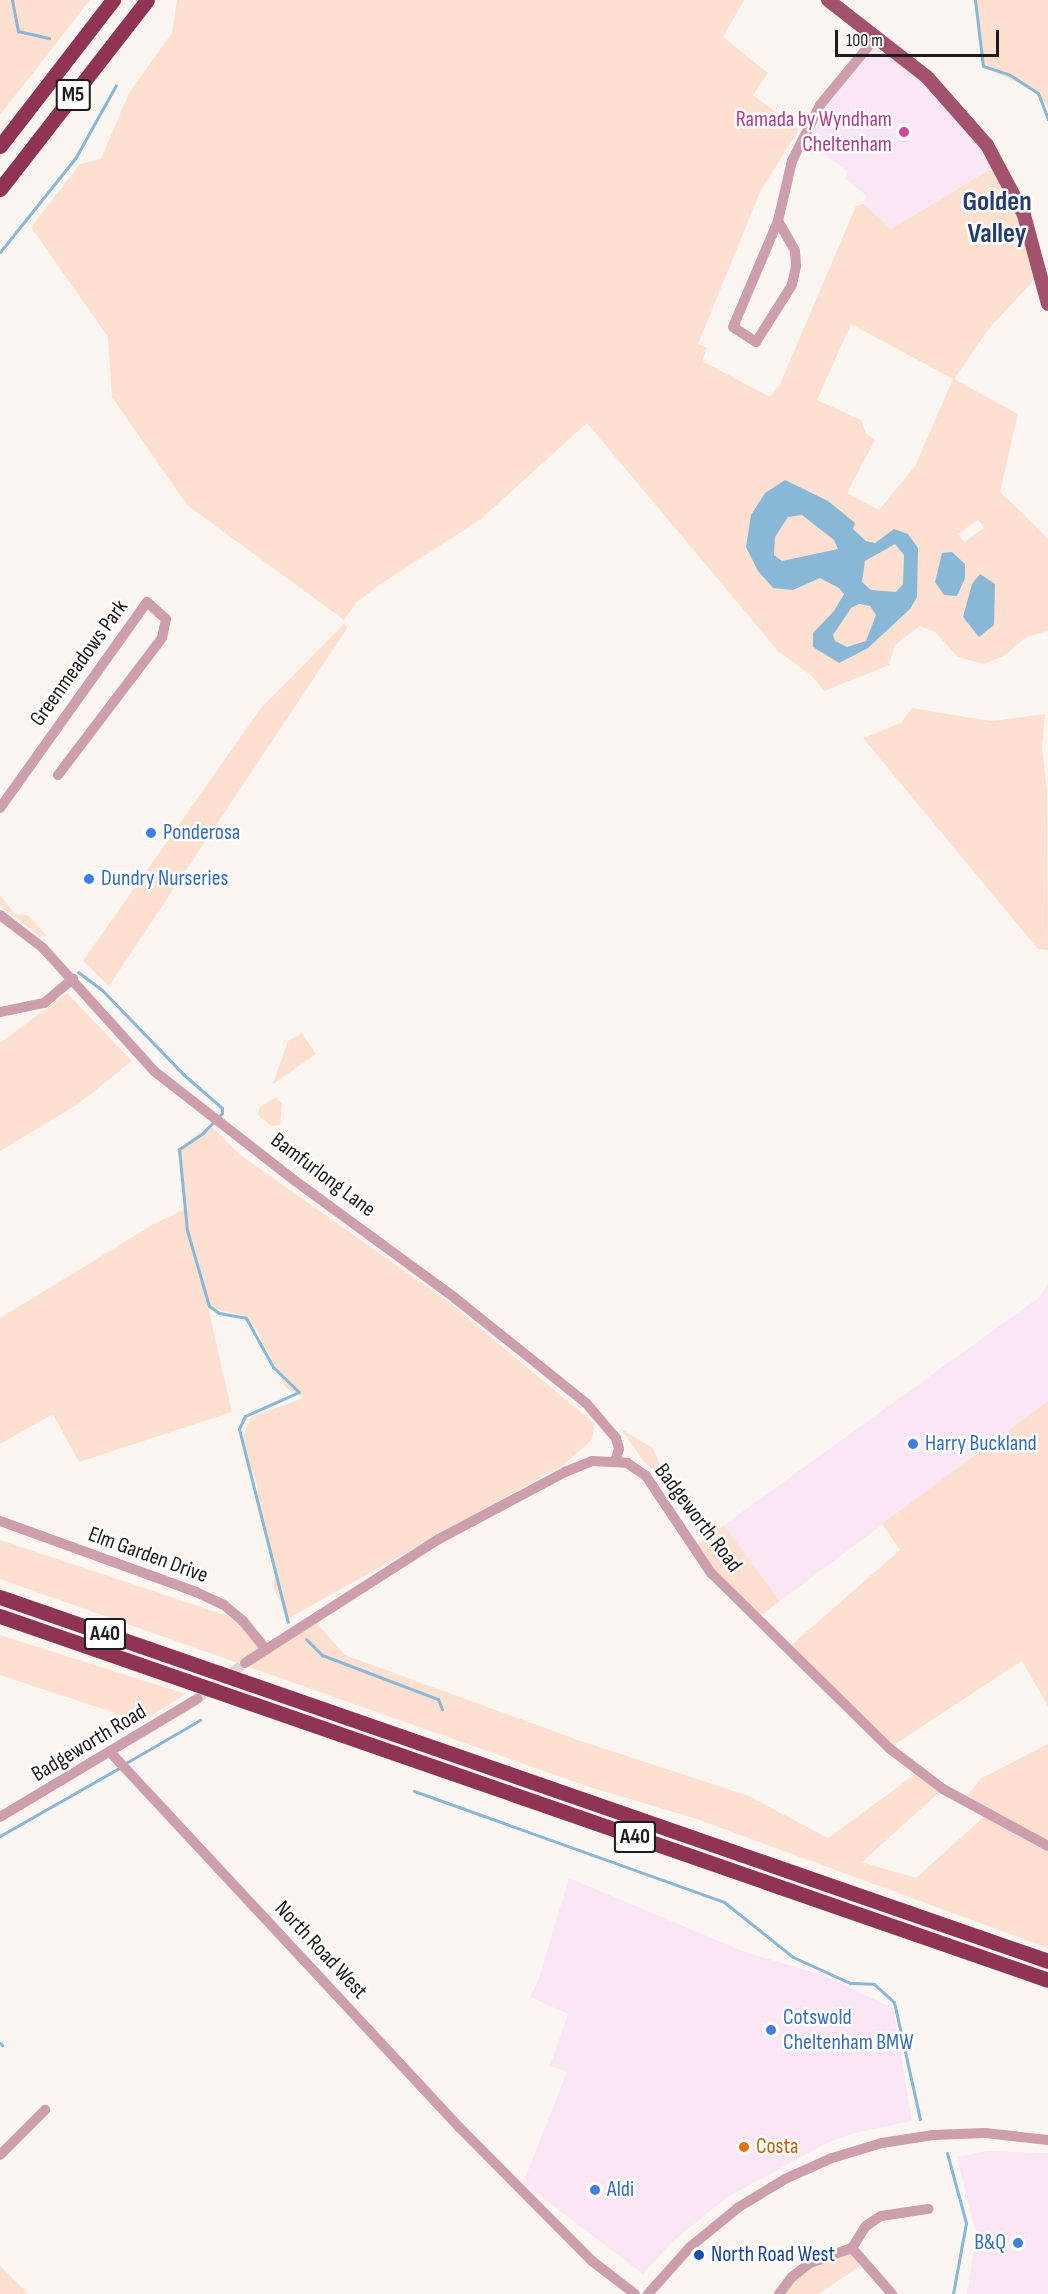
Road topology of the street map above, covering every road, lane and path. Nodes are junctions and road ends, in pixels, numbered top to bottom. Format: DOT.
graph roads {
  1 [pos="113,0"];
  2 [pos="147,0"];
  3 [pos="828,0"];
  4 [pos="877,36"];
  5 [pos="0,146"];
  6 [pos="0,189"];
  7 [pos="778,221"];
  8 [pos="1048,304"];
  9 [pos="58,775"];
  10 [pos="0,808"];
  11 [pos="0,915"];
  12 [pos="73,980"];
  13 [pos="0,1012"];
  14 [pos="615,1461"];
  15 [pos="0,1521"];
  16 [pos="0,1589"];
  17 [pos="0,1597"];
  18 [pos="0,1616"];
  19 [pos="100,1632"];
  20 [pos="266,1649"];
  21 [pos="245,1663"];
  22 [pos="197,1699"];
  23 [pos="111,1753"];
  24 [pos="0,1817"];
  25 [pos="1048,1846"];
  26 [pos="1048,1961"];
  27 [pos="1048,1980"];
  28 [pos="45,2110"];
  29 [pos="1048,2140"];
  30 [pos="0,2155"];
  31 [pos="928,2209"];
  32 [pos="852,2248"];
  33 [pos="634,2294"];
  34 [pos="648,2294"];
  35 [pos="779,2294"];
  36 [pos="892,2294"];
  1 -- 5 [label="highway, M5"];
  2 -- 6 [label="highway, M5"];
  3 -- 4 [label="main road"];
  4 -- 7 [label="street"];
  4 -- 8 [label="main road"];
  7 -- 7 [label="street"];
  9 -- 10 [label="street, Greenmeadows Park"];
  11 -- 12 [label="street, Bamfurlong Lane"];
  12 -- 13 [label="street"];
  12 -- 14 [label="street, Bamfurlong Lane"];
  14 -- 20 [label="street"];
  14 -- 25 [label="street, Badgeworth Road"];
  15 -- 20 [label="street, Elm Garden Drive"];
  16 -- 19 [label="highway"];
  17 -- 19 [label="highway, A40"];
  18 -- 27 [label="highway, A40"];
  19 -- 26 [label="highway, A40"];
  20 -- 21 [label="street"];
  22 -- 23 [label="street, Badgeworth Road"];
  23 -- 24 [label="street, Badgeworth Road"];
  23 -- 33 [label="street, North Road West"];
  28 -- 30 [label="street"];
  29 -- 34 [label="street"];
  31 -- 32 [label="street"];
  32 -- 35 [label="street"];
  32 -- 36 [label="street"];
}
